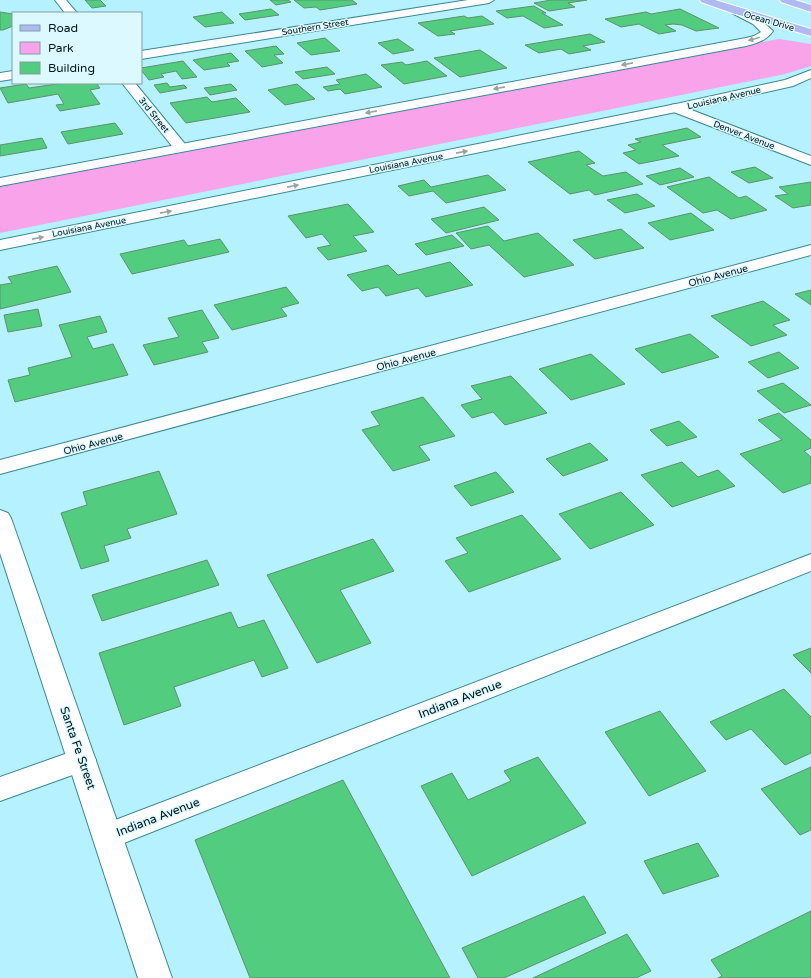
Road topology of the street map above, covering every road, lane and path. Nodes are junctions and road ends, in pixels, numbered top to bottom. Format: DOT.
graph roads {
  1 [pos="60,0"];
  2 [pos="490,0"];
  3 [pos="705,0"];
  4 [pos="785,0"];
  5 [pos="811,9"];
  6 [pos="736,11"];
  7 [pos="70,12"];
  8 [pos="785,25"];
  9 [pos="811,27"];
  10 [pos="811,33"];
  11 [pos="142,54"];
  12 [pos="811,74"];
  13 [pos="12,75"];
  14 [pos="0,77"];
  15 [pos="811,78"];
  16 [pos="789,83"];
  17 [pos="129,84"];
  18 [pos="676,108"];
  19 [pos="180,147"];
  20 [pos="811,161"];
  21 [pos="0,182"];
  22 [pos="0,245"];
  23 [pos="811,250"];
  24 [pos="0,467"];
  25 [pos="0,518"];
  26 [pos="811,562"];
  27 [pos="82,760"];
  28 [pos="0,788"];
  29 [pos="108,836"];
  30 [pos="155,978"];
  1 -- 7 [label="main road"];
  2 -- 11 [label="main road, Southern Street"];
  3 -- 6 [label="main road, Ocean Drive"];
  4 -- 5 [label="main road"];
  6 -- 8 [label="main road, Ocean Drive"];
  6 -- 19 [label="main road, one-way"];
  8 -- 9 [label="main road"];
  8 -- 10 [label="main road, Ocean Drive"];
  12 -- 16 [label="main road, Louisiana Avenue"];
  13 -- 14 [label="main road"];
  15 -- 16 [label="main road"];
  16 -- 18 [label="main road, Louisiana Avenue"];
  17 -- 19 [label="main road, 3rd Street"];
  18 -- 20 [label="main road, Denver Avenue"];
  22 -- 18 [label="main road, Louisiana Avenue, one-way"];
  19 -- 21 [label="main road"];
  23 -- 24 [label="main road, Ohio Avenue"];
  25 -- 27 [label="main road, Santa Fe Street"];
  26 -- 29 [label="main road, Indiana Avenue"];
  27 -- 28 [label="main road"];
  27 -- 29 [label="main road, Santa Fe Street"];
  29 -- 30 [label="main road, Santa Fe Street"];
}
